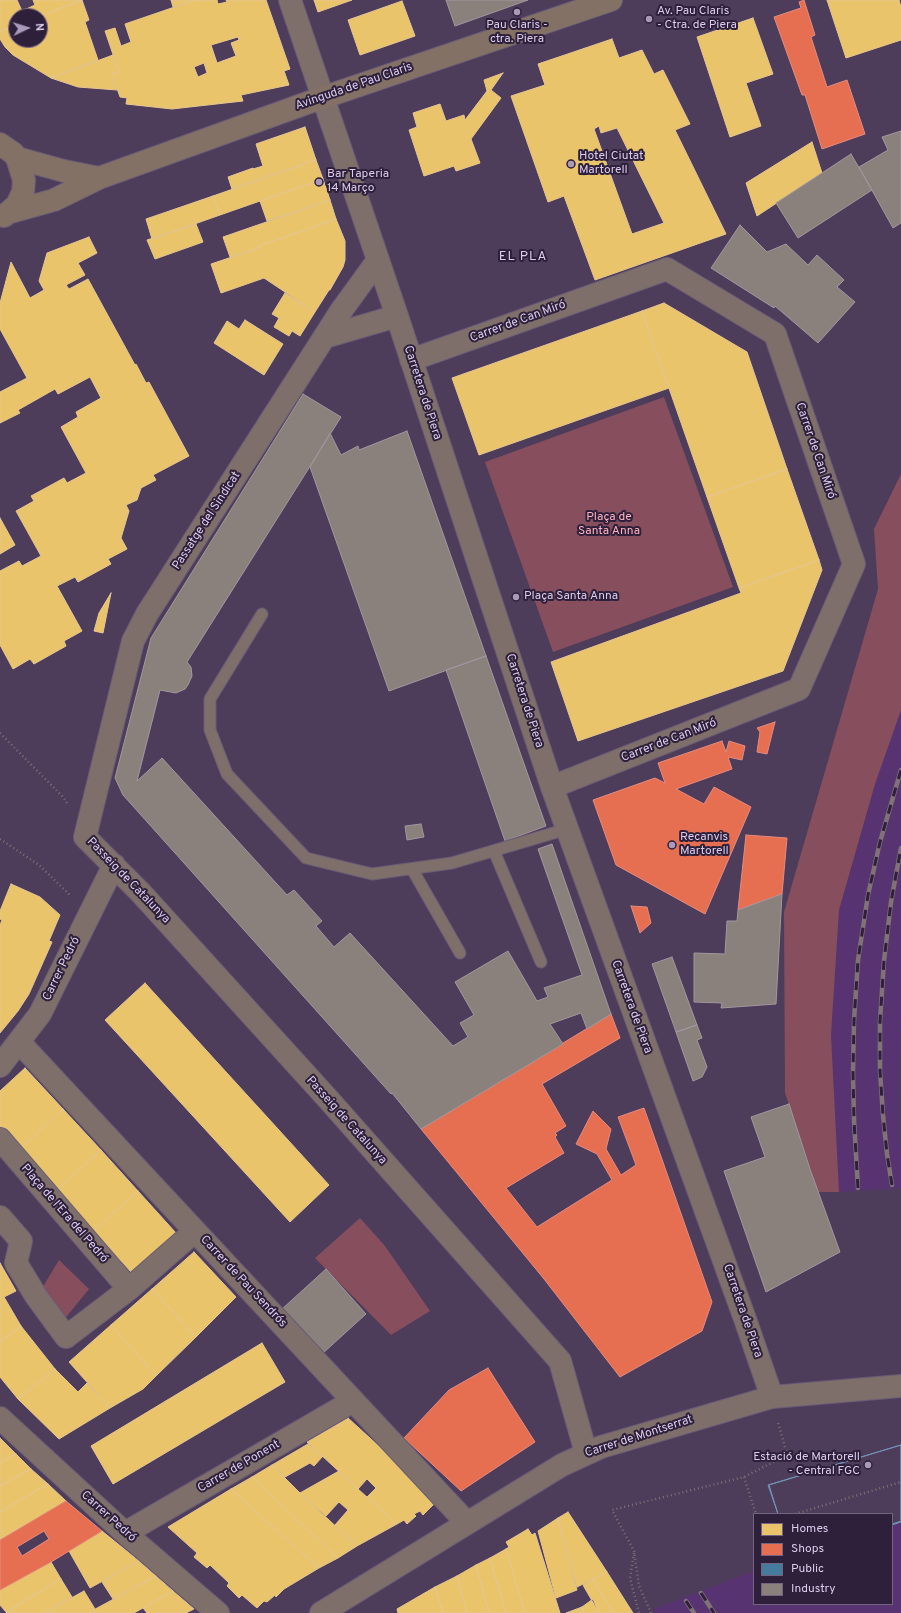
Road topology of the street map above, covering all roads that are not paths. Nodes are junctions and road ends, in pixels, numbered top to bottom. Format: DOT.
graph roads {
  1 [pos="290,0"];
  2 [pos="598,2"];
  3 [pos="323,98"];
  4 [pos="0,144"];
  5 [pos="17,158"];
  6 [pos="99,178"];
  7 [pos="5,216"];
  8 [pos="378,260"];
  9 [pos="397,316"];
  10 [pos="325,337"];
  11 [pos="411,360"];
  12 [pos="262,614"];
  13 [pos="552,787"];
  14 [pos="91,807"];
  15 [pos="567,829"];
  16 [pos="494,851"];
  17 [pos="114,865"];
  18 [pos="412,869"];
  19 [pos="460,954"];
  20 [pos="541,962"];
  21 [pos="18,1042"];
  22 [pos="0,1066"];
  23 [pos="0,1139"];
  24 [pos="0,1217"];
  25 [pos="195,1231"];
  26 [pos="129,1289"];
  27 [pos="901,1386"];
  28 [pos="772,1397"];
  29 [pos="353,1401"];
  30 [pos="0,1418"];
  31 [pos="586,1453"];
  32 [pos="467,1523"];
  33 [pos="125,1533"];
  34 [pos="218,1613"];
  35 [pos="321,1613"];
  1 -- 3 [label="street, Carretera de Piera"];
  2 -- 3 [label="main road, Avinguda de Pau Claris"];
  3 -- 6 [label="main road, Avinguda de Pau Claris"];
  3 -- 8 [label="street, Carretera de Piera"];
  4 -- 5 [label="main road"];
  5 -- 6 [label="main road"];
  5 -- 7 [label="main road"];
  6 -- 7 [label="main road, Avinguda de Pau Claris"];
  8 -- 9 [label="street, Carretera de Piera"];
  8 -- 10 [label="street, Passatge del Sindicat"];
  9 -- 10 [label="street"];
  9 -- 11 [label="street, Carretera de Piera"];
  10 -- 14 [label="street, Passatge del Sindicat"];
  11 -- 13 [label="street, Carretera de Piera"];
  11 -- 13 [label="street, Carrer de Can Miró"];
  12 -- 18 [label="lane"];
  13 -- 15 [label="street, Carretera de Piera"];
  14 -- 17 [label="street, Passeig de Catalunya"];
  15 -- 16 [label="lane"];
  15 -- 28 [label="street, Carretera de Piera"];
  16 -- 18 [label="lane"];
  16 -- 20 [label="lane"];
  17 -- 21 [label="street, Carrer Pedró"];
  17 -- 31 [label="street, Passeig de Catalunya"];
  18 -- 19 [label="lane"];
  21 -- 22 [label="street, Carrer Pedró"];
  21 -- 25 [label="street, Carrer de Pau Sendrós"];
  23 -- 26 [label="street, Plaça de l'Era del Pedró"];
  24 -- 26 [label="street"];
  25 -- 26 [label="street"];
  25 -- 29 [label="street, Carrer de Pau Sendrós"];
  27 -- 28 [label="street, Carrer de Montserrat"];
  28 -- 31 [label="street, Carrer de Montserrat"];
  29 -- 32 [label="street, Carrer de Pau Sendrós"];
  29 -- 33 [label="street, Carrer de Ponent"];
  30 -- 33 [label="street, Carrer Pedró"];
  31 -- 32 [label="street, Carrer de Montserrat"];
  32 -- 35 [label="street, Carrer de Montserrat"];
  33 -- 34 [label="street, Carrer Pedró"];
}
